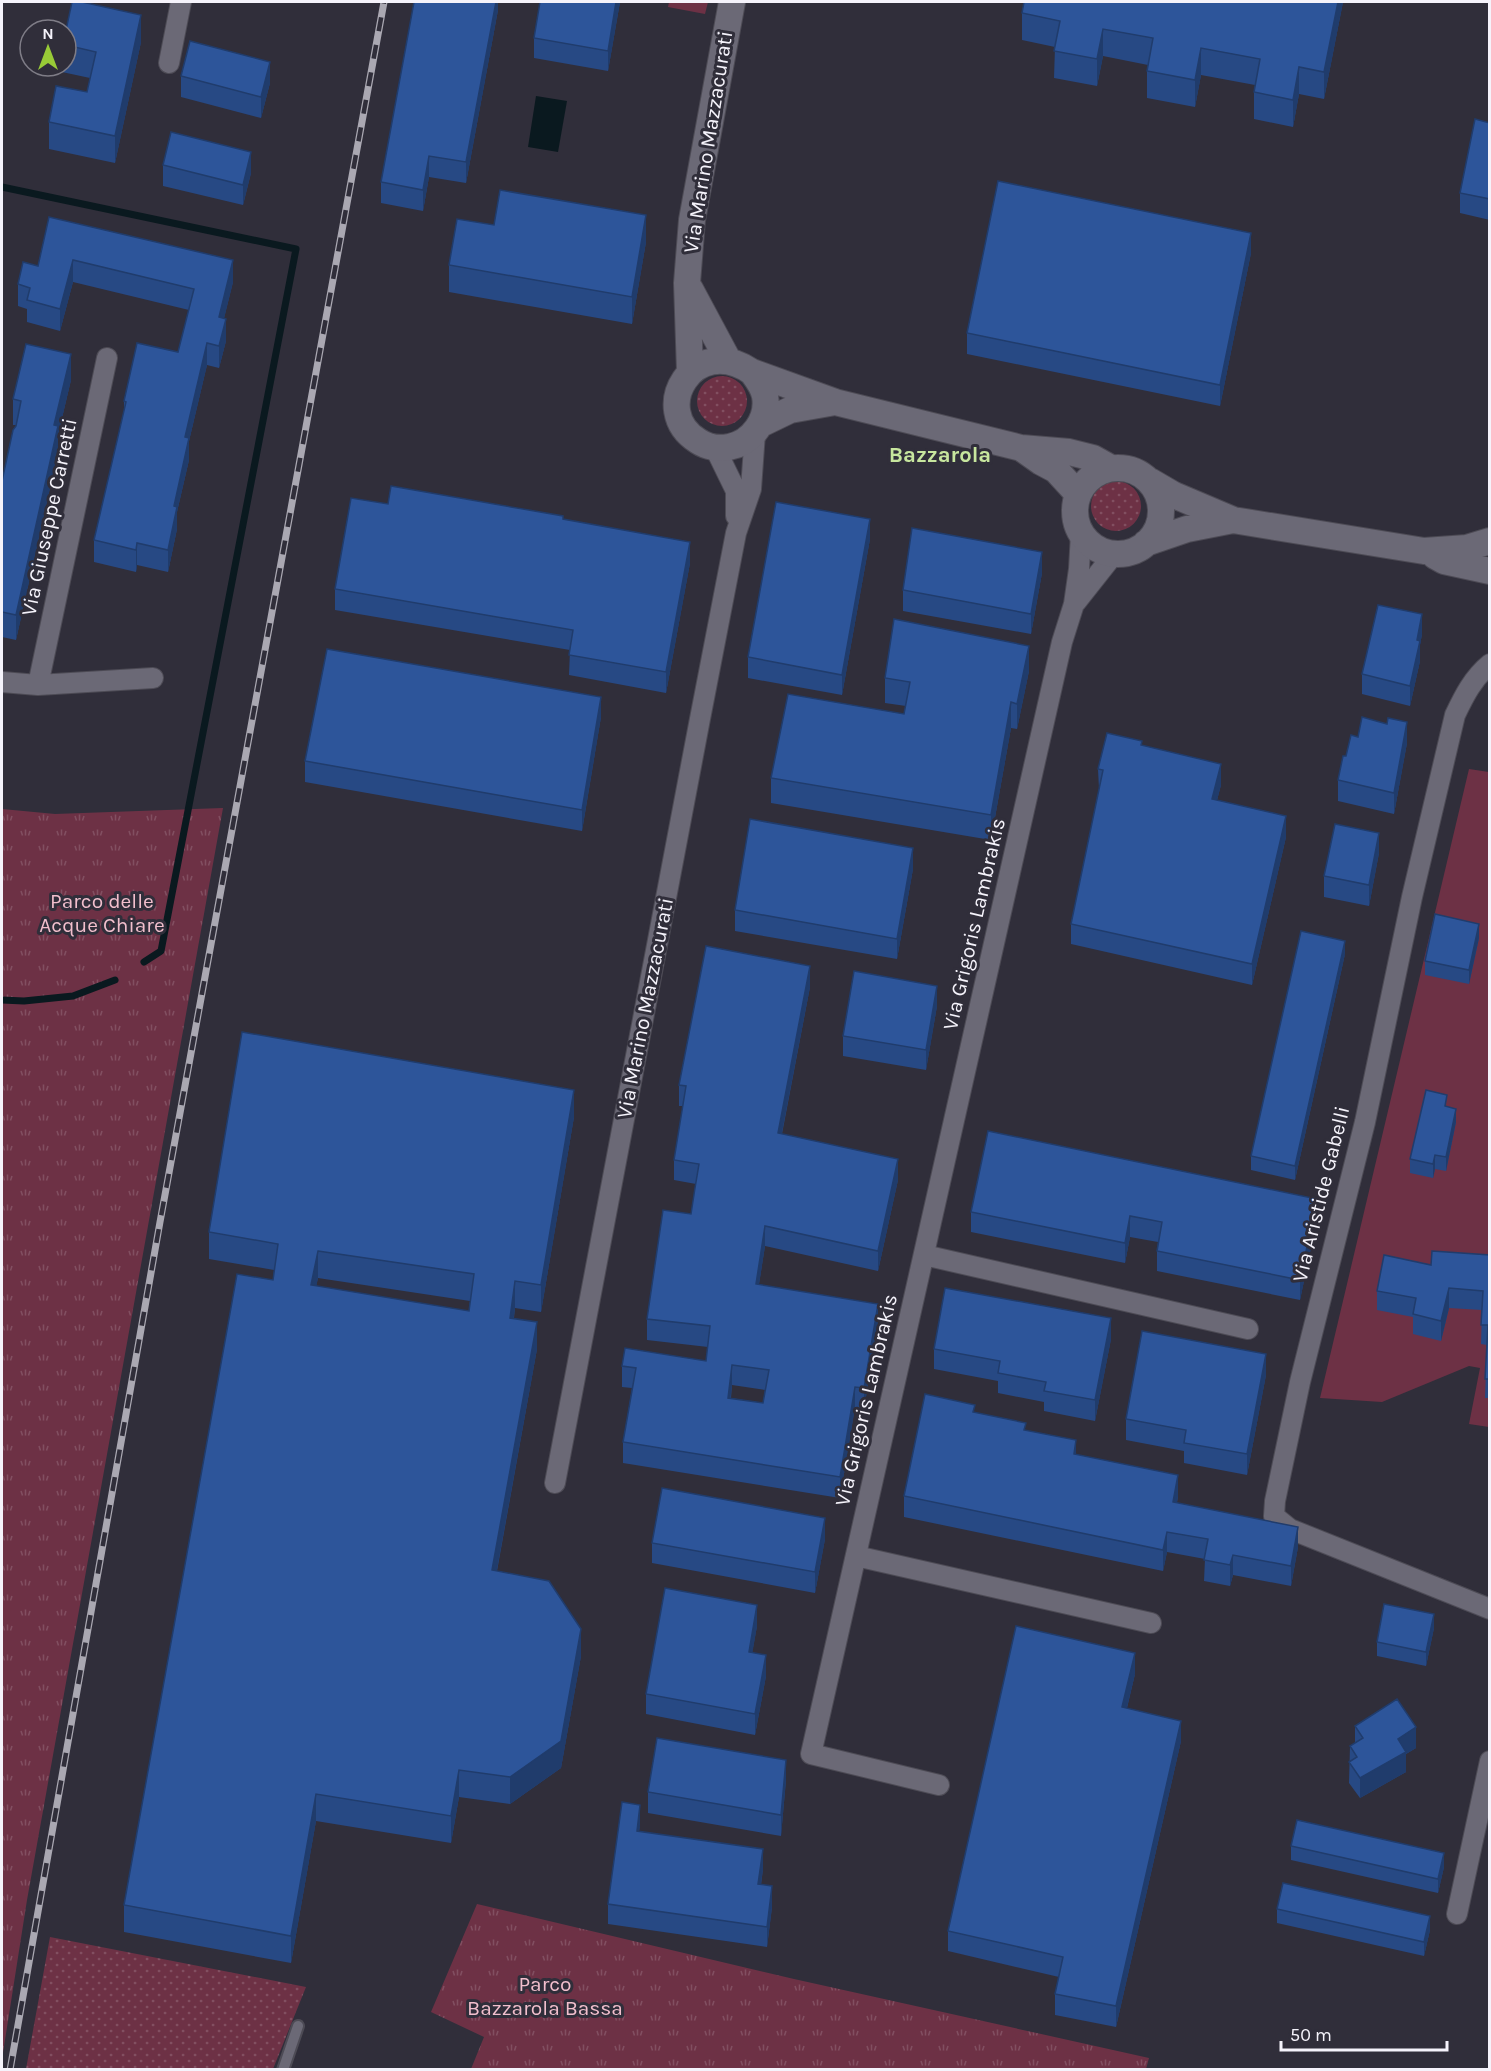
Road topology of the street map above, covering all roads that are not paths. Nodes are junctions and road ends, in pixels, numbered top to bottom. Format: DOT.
graph roads {
  1 [pos="181,2"];
  2 [pos="732,2"];
  3 [pos="169,63"];
  4 [pos="687,283"];
  5 [pos="107,358"];
  6 [pos="728,360"];
  7 [pos="690,372"];
  8 [pos="752,372"];
  9 [pos="835,402"];
  10 [pos="758,428"];
  11 [pos="716,448"];
  12 [pos="1021,448"];
  13 [pos="1111,468"];
  14 [pos="1150,481"];
  15 [pos="1078,494"];
  16 [pos="1233,520"];
  17 [pos="736,533"];
  18 [pos="1081,533"];
  19 [pos="1490,541"];
  20 [pos="1146,543"];
  21 [pos="1424,551"];
  22 [pos="1114,554"];
  23 [pos="1490,571"];
  24 [pos="1074,604"];
  25 [pos="1490,664"];
  26 [pos="153,678"];
  27 [pos="2,682"];
  28 [pos="38,685"];
  29 [pos="924,1255"];
  30 [pos="1248,1329"];
  31 [pos="555,1483"];
  32 [pos="856,1556"];
  33 [pos="1490,1609"];
  34 [pos="1151,1623"];
  35 [pos="1490,1761"];
  36 [pos="939,1785"];
  37 [pos="1457,1914"];
  38 [pos="298,2026"];
  39 [pos="283,2070"];
  1 -- 3 [label="street"];
  2 -- 4 [label="street, Via Marino Mazzacurati"];
  4 -- 6 [label="street, Via Marino Mazzacurati"];
  4 -- 7 [label="street, Via Marino Mazzacurati"];
  5 -- 28 [label="street, Via Giuseppe Carretti"];
  6 -- 7 [label="street"];
  6 -- 8 [label="street"];
  7 -- 11 [label="street, Via Marino Mazzacurati"];
  8 -- 9 [label="street"];
  8 -- 10 [label="street, Via Marino Mazzacurati"];
  9 -- 10 [label="street"];
  9 -- 12 [label="street"];
  10 -- 11 [label="street"];
  10 -- 17 [label="street, Via Marino Mazzacurati"];
  11 -- 17 [label="street, Via Marino Mazzacurati"];
  12 -- 13 [label="street"];
  12 -- 15 [label="street"];
  13 -- 14 [label="street"];
  13 -- 15 [label="street"];
  14 -- 16 [label="street"];
  14 -- 20 [label="street"];
  15 -- 18 [label="street"];
  16 -- 20 [label="street"];
  16 -- 21 [label="street"];
  17 -- 31 [label="street, Via Marino Mazzacurati"];
  18 -- 22 [label="street"];
  18 -- 24 [label="street, Via Grigoris Lambrakis"];
  19 -- 21 [label="street"];
  20 -- 22 [label="street"];
  21 -- 23 [label="street"];
  22 -- 24 [label="street, Via Grigoris Lambrakis"];
  24 -- 29 [label="street, Via Grigoris Lambrakis"];
  25 -- 33 [label="street, Via Aristide Gabelli"];
  26 -- 28 [label="street"];
  27 -- 28 [label="street"];
  29 -- 30 [label="street"];
  29 -- 32 [label="street, Via Grigoris Lambrakis"];
  32 -- 34 [label="street"];
  32 -- 36 [label="street, Via Grigoris Lambrakis"];
  35 -- 37 [label="street"];
  38 -- 39 [label="lane"];
}
